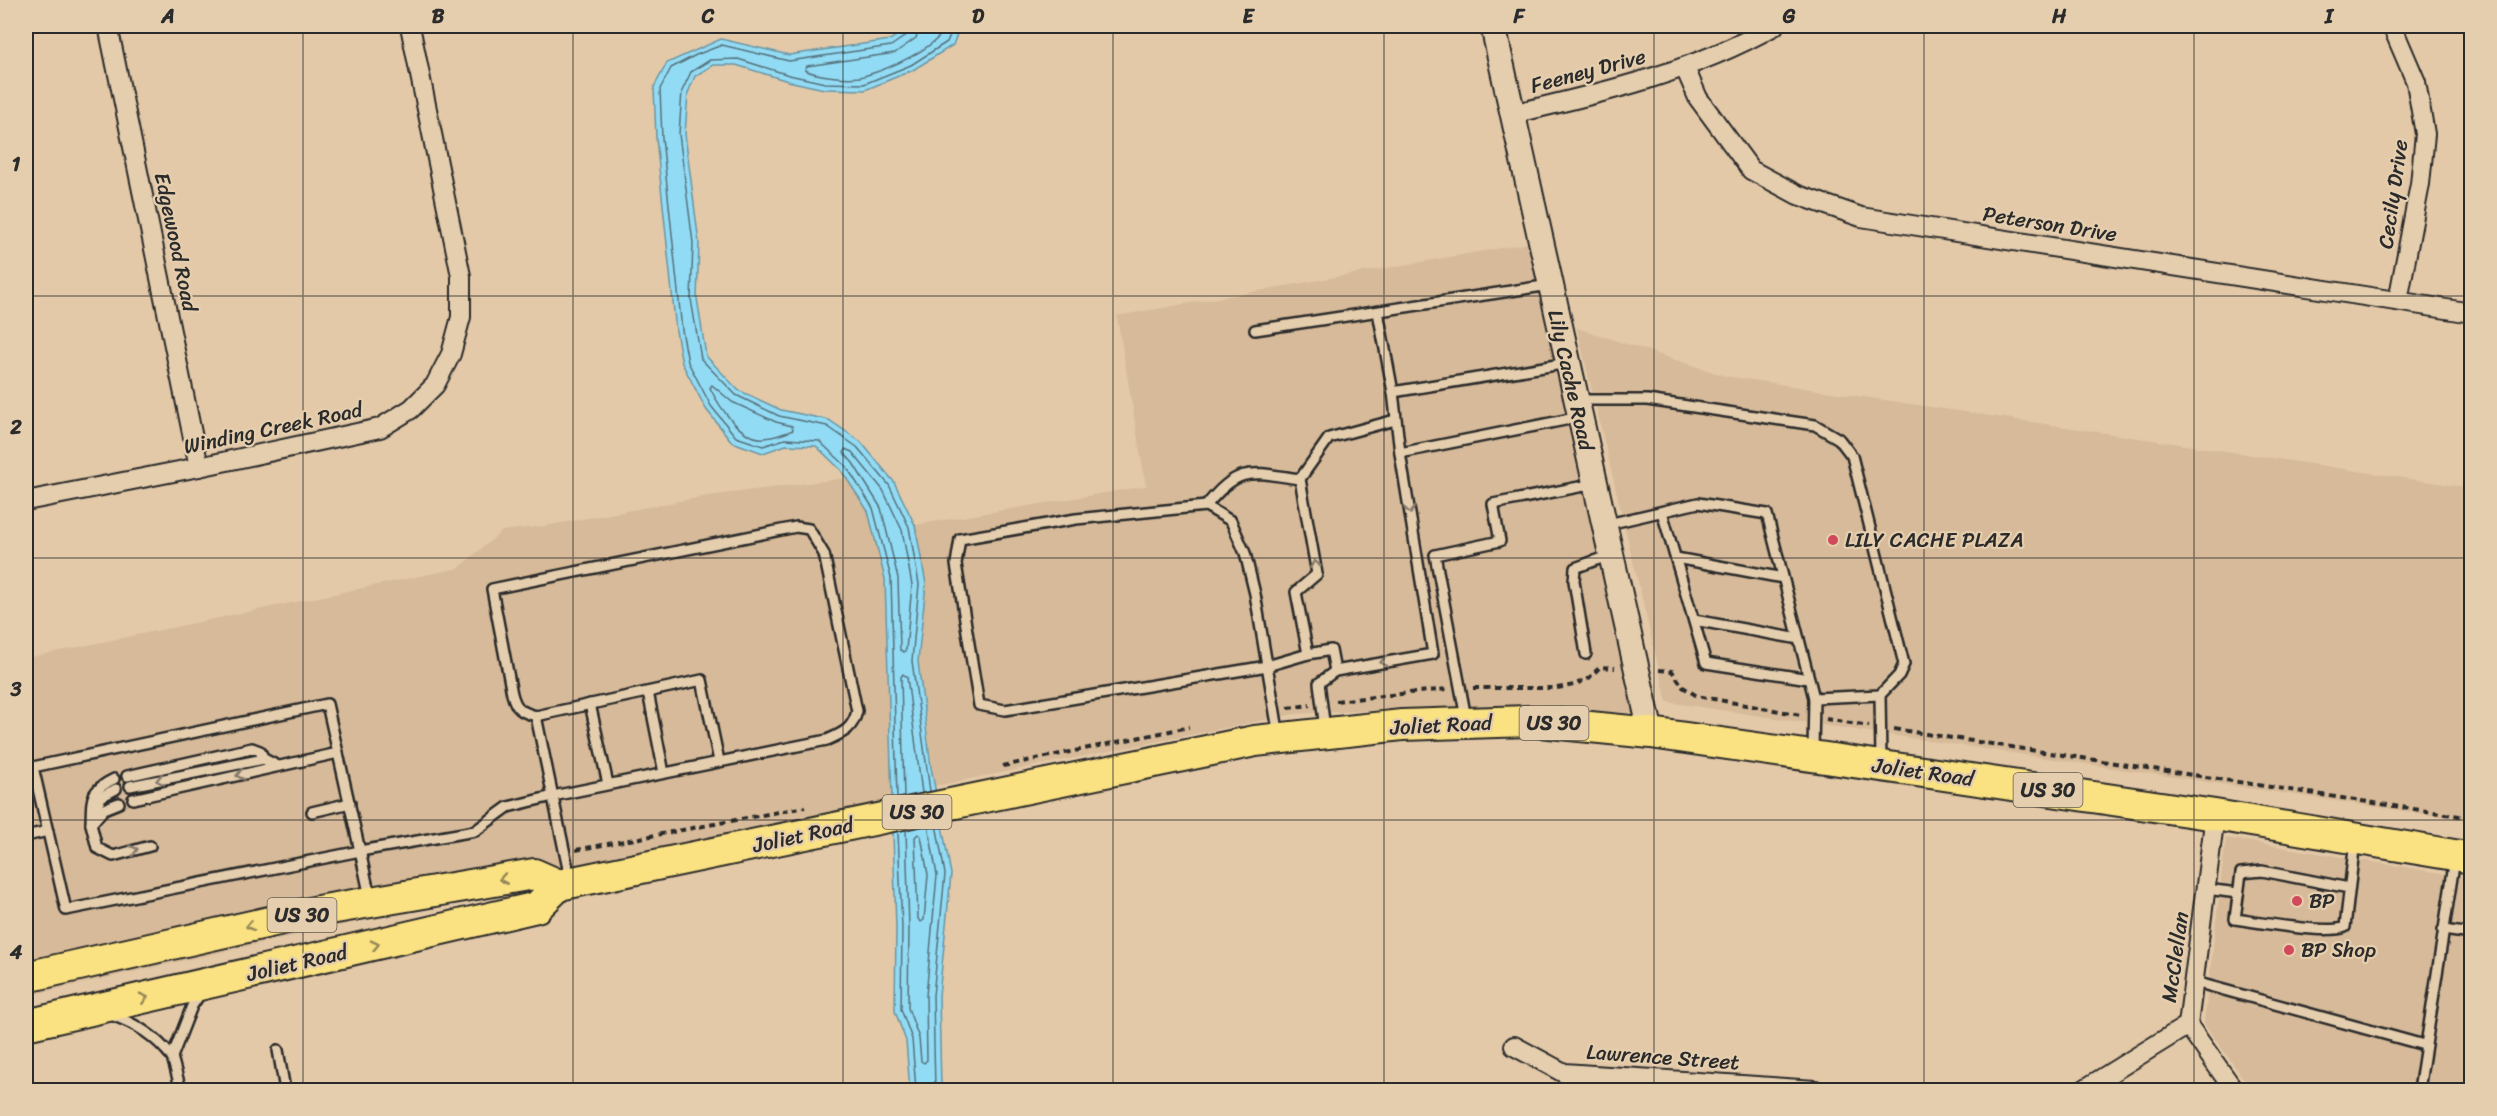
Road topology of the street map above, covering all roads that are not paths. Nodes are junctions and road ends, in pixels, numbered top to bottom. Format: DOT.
graph roads {
  1 [pos="108,26"];
  2 [pos="410,26"];
  3 [pos="1493,26"];
  4 [pos="1774,26"];
  5 [pos="2391,26"];
  6 [pos="1685,68"];
  7 [pos="1512,114"];
  8 [pos="1550,285"];
  9 [pos="2398,301"];
  10 [pos="1378,312"];
  11 [pos="2472,313"];
  12 [pos="1256,330"];
  13 [pos="1568,363"];
  14 [pos="1393,392"];
  15 [pos="1578,408"];
  16 [pos="1395,420"];
  17 [pos="1400,453"];
  18 [pos="199,467"];
  19 [pos="1300,479"];
  20 [pos="1594,484"];
  21 [pos="26,501"];
  22 [pos="1206,506"];
  23 [pos="1662,512"];
  24 [pos="1604,525"];
  25 [pos="1610,555"];
  26 [pos="1676,558"];
  27 [pos="1783,578"];
  28 [pos="1694,620"];
  29 [pos="1799,639"];
  30 [pos="1308,654"];
  31 [pos="1586,654"];
  32 [pos="1267,666"];
  33 [pos="1335,671"];
  34 [pos="1809,679"];
  35 [pos="648,692"];
  36 [pos="1880,695"];
  37 [pos="1814,698"];
  38 [pos="590,704"];
  39 [pos="536,716"];
  40 [pos="1467,723"];
  41 [pos="1325,733"];
  42 [pos="1651,733"];
  43 [pos="1279,738"];
  44 [pos="338,753"];
  45 [pos="1812,756"];
  46 [pos="264,759"];
  47 [pos="719,761"];
  48 [pos="278,766"];
  49 [pos="1881,766"];
  50 [pos="664,773"];
  51 [pos="127,776"];
  52 [pos="114,779"];
  53 [pos="608,784"];
  54 [pos="130,786"];
  55 [pos="116,789"];
  56 [pos="553,796"];
  57 [pos="133,799"];
  58 [pos="119,803"];
  59 [pos="350,803"];
  60 [pos="312,812"];
  61 [pos="2215,815"];
  62 [pos="92,824"];
  63 [pos="48,831"];
  64 [pos="26,836"];
  65 [pos="2355,839"];
  66 [pos="150,846"];
  67 [pos="360,851"];
  68 [pos="2463,857"];
  69 [pos="565,883"];
  70 [pos="2349,888"];
  71 [pos="2206,889"];
  72 [pos="2238,893"];
  73 [pos="371,902"];
  74 [pos="2443,930"];
  75 [pos="2472,934"];
  76 [pos="26,977"];
  77 [pos="2195,982"];
  78 [pos="208,983"];
  79 [pos="95,1009"];
  80 [pos="26,1025"];
  81 [pos="2188,1025"];
  82 [pos="2424,1045"];
  83 [pos="1515,1046"];
  84 [pos="278,1050"];
  85 [pos="172,1057"];
  86 [pos="182,1090"];
  87 [pos="285,1090"];
  88 [pos="1815,1090"];
  89 [pos="2083,1090"];
  90 [pos="2234,1090"];
  91 [pos="2419,1090"];
  1 -- 18 [label="street, Edgewood Road"];
  2 -- 18 [label="street, Winding Creek Road"];
  3 -- 7 [label="street, Lily Cache Road"];
  4 -- 6 [label="street, Feeney Drive"];
  5 -- 9 [label="street, Cecily Drive"];
  6 -- 7 [label="street, Feeney Drive"];
  6 -- 9 [label="street, Peterson Drive"];
  7 -- 8 [label="street, Lily Cache Road"];
  8 -- 10 [label="lane"];
  8 -- 13 [label="street, Lily Cache Road"];
  9 -- 11 [label="street, Peterson Drive"];
  10 -- 12 [label="lane"];
  10 -- 14 [label="lane"];
  13 -- 14 [label="lane"];
  13 -- 15 [label="street, Lily Cache Road"];
  14 -- 16 [label="lane"];
  15 -- 17 [label="lane"];
  15 -- 20 [label="street, Lily Cache Road"];
  15 -- 36 [label="lane"];
  16 -- 17 [label="lane"];
  16 -- 19 [label="lane"];
  17 -- 33 [label="lane, one-way"];
  18 -- 21 [label="street, Winding Creek Road"];
  19 -- 22 [label="lane"];
  30 -- 19 [label="lane, one-way"];
  20 -- 24 [label="street, Lily Cache Road"];
  20 -- 40 [label="lane"];
  22 -- 32 [label="lane"];
  22 -- 32 [label="lane"];
  23 -- 24 [label="lane"];
  23 -- 26 [label="lane"];
  23 -- 27 [label="lane"];
  24 -- 25 [label="street, Lily Cache Road"];
  25 -- 31 [label="lane"];
  25 -- 42 [label="street, Lily Cache Road"];
  26 -- 27 [label="lane"];
  26 -- 28 [label="lane"];
  27 -- 29 [label="lane"];
  28 -- 29 [label="lane"];
  28 -- 34 [label="lane"];
  29 -- 34 [label="lane"];
  30 -- 32 [label="lane"];
  30 -- 33 [label="lane"];
  32 -- 43 [label="lane"];
  33 -- 41 [label="lane"];
  34 -- 37 [label="lane"];
  35 -- 38 [label="lane"];
  35 -- 47 [label="lane"];
  35 -- 50 [label="lane"];
  36 -- 37 [label="lane"];
  36 -- 49 [label="lane"];
  37 -- 45 [label="lane"];
  38 -- 39 [label="lane"];
  38 -- 53 [label="lane"];
  39 -- 47 [label="lane"];
  39 -- 56 [label="lane"];
  40 -- 41 [label="main road, Joliet Road / US 30"];
  40 -- 42 [label="main road, Joliet Road / US 30"];
  41 -- 43 [label="main road, Joliet Road / US 30"];
  42 -- 45 [label="main road, Joliet Road / US 30"];
  43 -- 69 [label="main road, Joliet Road / US 30"];
  44 -- 48 [label="lane"];
  44 -- 59 [label="lane"];
  44 -- 63 [label="lane"];
  45 -- 49 [label="main road, Joliet Road / US 30"];
  46 -- 48 [label="lane"];
  46 -- 51 [label="lane"];
  46 -- 54 [label="lane, one-way"];
  47 -- 50 [label="lane"];
  48 -- 57 [label="lane, one-way"];
  49 -- 61 [label="main road, Joliet Road / US 30"];
  50 -- 53 [label="lane"];
  52 -- 62 [label="lane"];
  53 -- 56 [label="lane"];
  55 -- 62 [label="lane"];
  56 -- 67 [label="lane"];
  56 -- 69 [label="lane"];
  58 -- 62 [label="lane"];
  59 -- 60 [label="lane"];
  59 -- 67 [label="lane"];
  61 -- 65 [label="main road, Joliet Road / US 30"];
  61 -- 71 [label="street, McClellan"];
  62 -- 66 [label="lane, one-way"];
  63 -- 64 [label="lane"];
  63 -- 67 [label="lane"];
  65 -- 68 [label="main road, Joliet Road / US 30"];
  65 -- 70 [label="lane"];
  67 -- 73 [label="lane"];
  68 -- 74 [label="lane"];
  69 -- 73 [label="main road, US 30, one-way"];
  78 -- 69 [label="main road, Joliet Road / US 30, one-way"];
  70 -- 72 [label="lane"];
  70 -- 72 [label="lane"];
  71 -- 72 [label="lane"];
  71 -- 77 [label="street, McClellan"];
  73 -- 76 [label="main road, US 30, one-way"];
  74 -- 75 [label="lane"];
  74 -- 82 [label="lane"];
  77 -- 81 [label="street, McClellan"];
  77 -- 82 [label="lane"];
  79 -- 78 [label="main road, Joliet Road / US 30, one-way"];
  78 -- 85 [label="lane"];
  79 -- 80 [label="main road, Joliet Road / US 30"];
  79 -- 85 [label="lane"];
  81 -- 89 [label="street"];
  81 -- 90 [label="street, McClellan"];
  82 -- 91 [label="lane"];
  83 -- 88 [label="street, Lawrence Street"];
  84 -- 87 [label="lane"];
  85 -- 86 [label="lane"];
}
